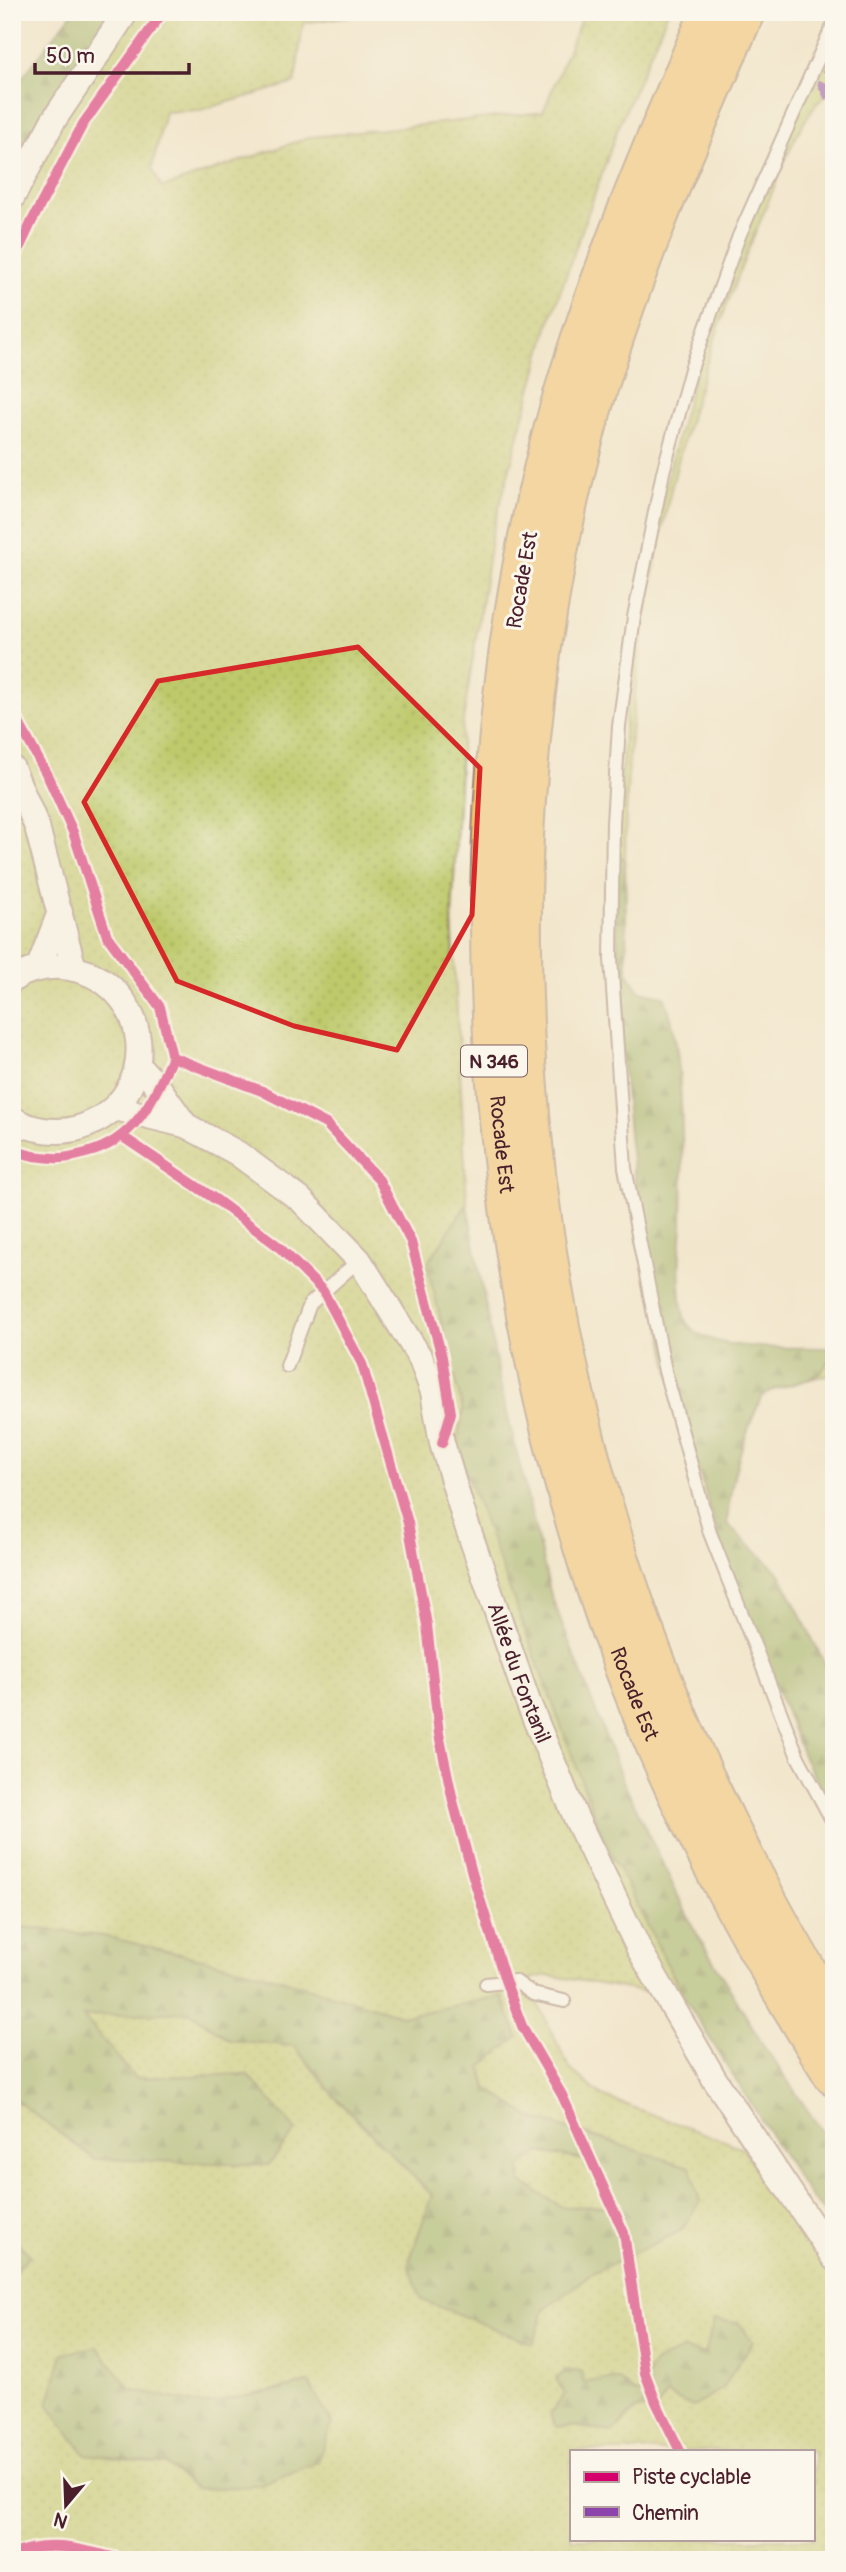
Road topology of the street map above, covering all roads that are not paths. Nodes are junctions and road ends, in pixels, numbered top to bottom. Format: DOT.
graph roads {
  1 [pos="126,12"];
  2 [pos="710,12"];
  3 [pos="745,12"];
  4 [pos="834,23"];
  5 [pos="12,198"];
  6 [pos="12,768"];
  7 [pos="60,912"];
  8 [pos="38,969"];
  9 [pos="74,969"];
  10 [pos="12,981"];
  11 [pos="138,1065"];
  12 [pos="115,1108"];
  13 [pos="12,1118"];
  14 [pos="185,1125"];
  15 [pos="359,1260"];
  16 [pos="287,1366"];
  17 [pos="834,1824"];
  18 [pos="486,1984"];
  19 [pos="564,2001"];
  20 [pos="834,2016"];
  21 [pos="834,2076"];
  22 [pos="834,2258"];
  1 -- 5 [label="street"];
  2 -- 21 [label="highway, Rocade Est / N 346"];
  3 -- 20 [label="highway, Rocade Est / N 346"];
  4 -- 17 [label="lane"];
  6 -- 7 [label="street"];
  7 -- 8 [label="street"];
  7 -- 9 [label="street"];
  8 -- 9 [label="street"];
  8 -- 10 [label="street"];
  9 -- 11 [label="street"];
  11 -- 12 [label="street"];
  11 -- 14 [label="street, Allée du Fontanil"];
  12 -- 13 [label="street"];
  12 -- 14 [label="street, Allée du Fontanil"];
  14 -- 15 [label="street, Allée du Fontanil"];
  15 -- 16 [label="lane"];
  15 -- 22 [label="street, Allée du Fontanil"];
  18 -- 19 [label="lane"];
}
